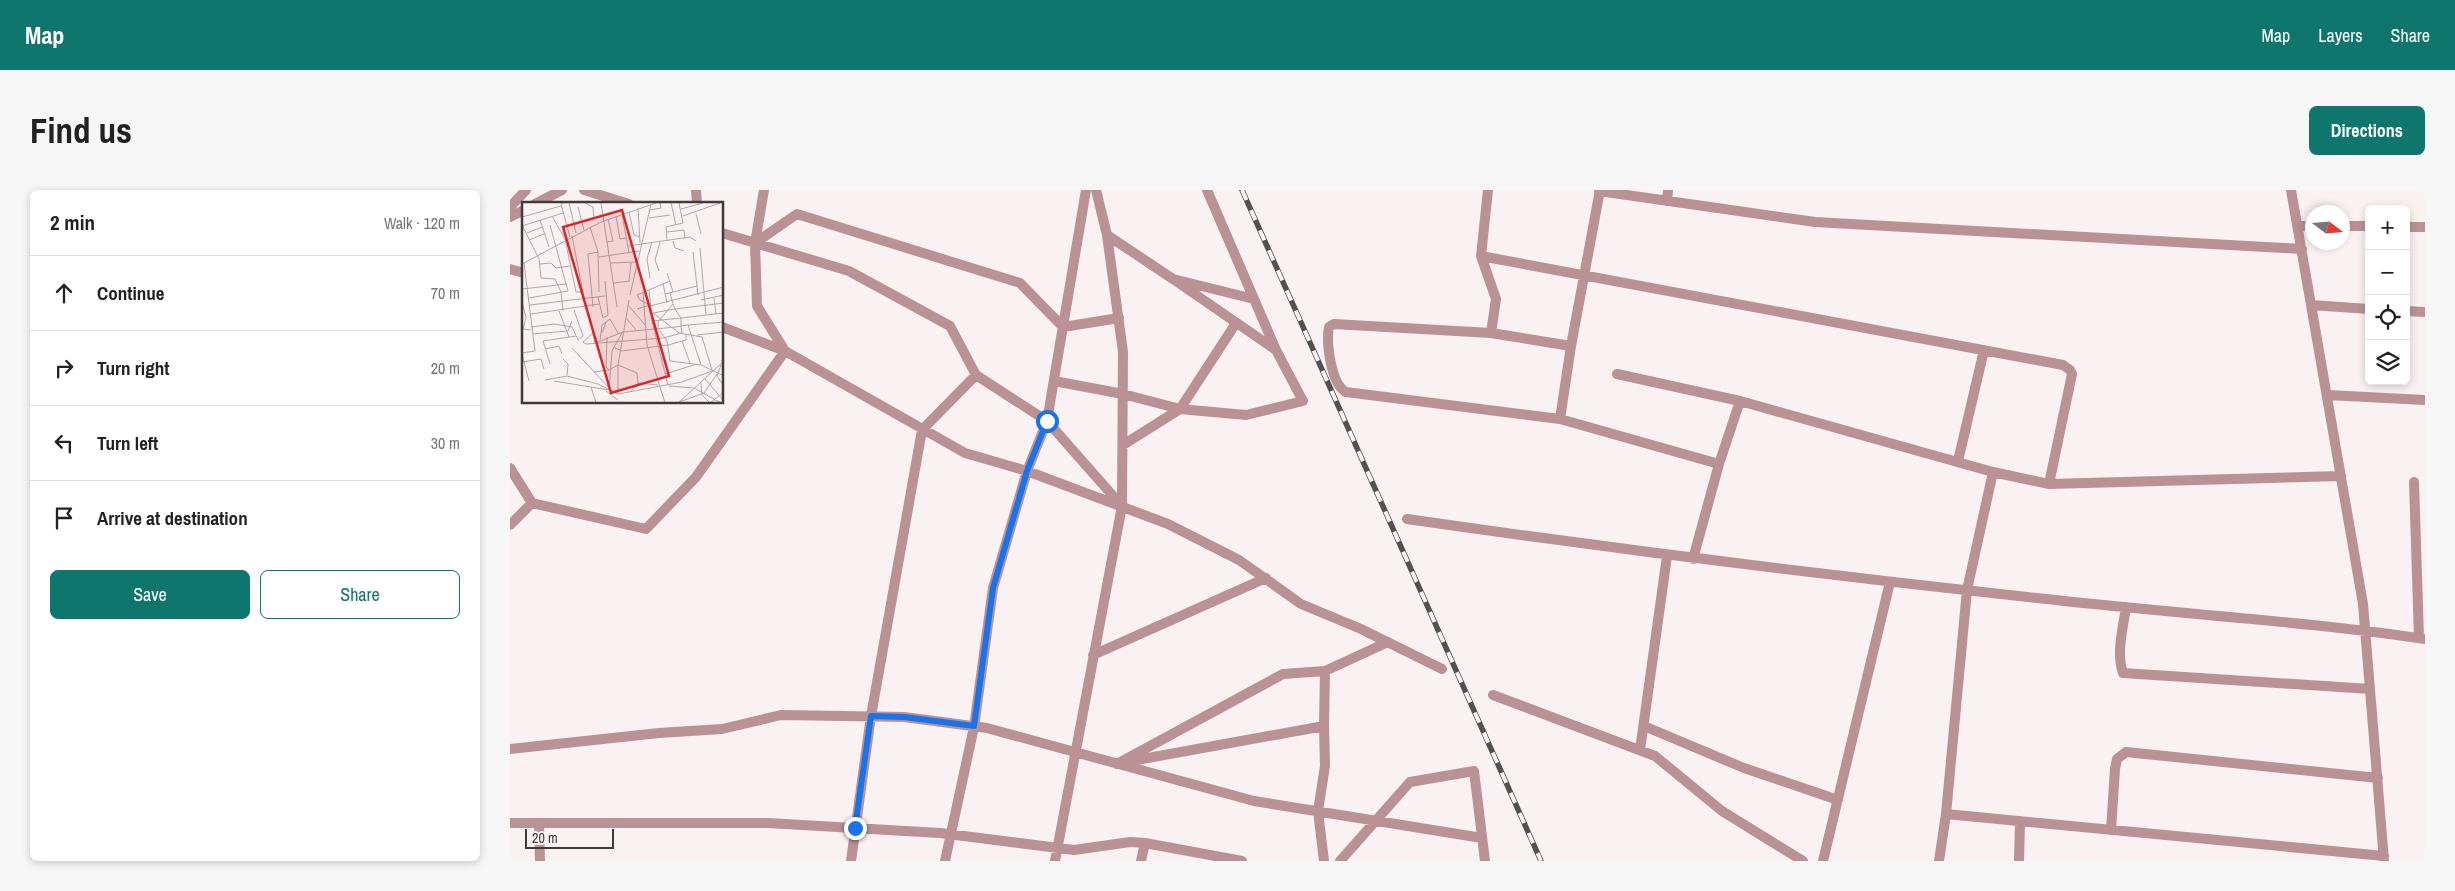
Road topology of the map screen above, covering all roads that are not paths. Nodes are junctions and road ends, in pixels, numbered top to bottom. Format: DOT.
graph roads {
  1 [pos="526,190"];
  2 [pos="562,190"];
  3 [pos="584,190"];
  4 [pos="764,190"];
  5 [pos="1086,190"];
  6 [pos="1096,190"];
  7 [pos="1207,190"];
  8 [pos="1488,190"];
  9 [pos="1668,190"];
  10 [pos="2291,190"];
  11 [pos="1600,191"];
  12 [pos="1666,201"];
  13 [pos="539,202"];
  14 [pos="623,202"];
  15 [pos="510,207"];
  16 [pos="522,211"];
  17 [pos="510,217"];
  18 [pos="2298,226"];
  19 [pos="2305,226"];
  20 [pos="2350,226"];
  21 [pos="2365,226"];
  22 [pos="2410,227"];
  23 [pos="2425,227"];
  24 [pos="724,233"];
  25 [pos="1107,235"];
  26 [pos="755,243"];
  27 [pos="2302,249"];
  28 [pos="1481,256"];
  29 [pos="1585,274"];
  30 [pos="1173,279"];
  31 [pos="1254,299"];
  32 [pos="2311,305"];
  33 [pos="2365,309"];
  34 [pos="2410,311"];
  35 [pos="2425,312"];
  36 [pos="1119,318"];
  37 [pos="1236,323"];
  38 [pos="1063,326"];
  39 [pos="724,329"];
  40 [pos="1491,333"];
  41 [pos="1571,346"];
  42 [pos="1276,350"];
  43 [pos="1984,350"];
  44 [pos="785,351"];
  45 [pos="1617,374"];
  46 [pos="976,375"];
  47 [pos="1054,381"];
  48 [pos="1123,394"];
  49 [pos="2327,395"];
  50 [pos="2425,400"];
  51 [pos="1740,401"];
  52 [pos="1180,409"];
  53 [pos="1560,419"];
  54 [pos="1047,421"];
  55 [pos="922,430"];
  56 [pos="1122,445"];
  57 [pos="1958,461"];
  58 [pos="1719,464"];
  59 [pos="510,468"];
  60 [pos="1027,471"];
  61 [pos="1993,472"];
  62 [pos="2341,476"];
  63 [pos="2414,482"];
  64 [pos="2050,484"];
  65 [pos="532,503"];
  66 [pos="1122,506"];
  67 [pos="1407,519"];
  68 [pos="510,525"];
  69 [pos="2415,539"];
  70 [pos="2425,544"];
  71 [pos="1667,556"];
  72 [pos="1693,559"];
  73 [pos="1266,578"];
  74 [pos="1890,582"];
  75 [pos="1967,590"];
  76 [pos="2126,607"];
  77 [pos="2365,630"];
  78 [pos="2422,638"];
  79 [pos="1388,642"];
  80 [pos="1093,655"];
  81 [pos="1442,669"];
  82 [pos="1325,671"];
  83 [pos="2370,689"];
  84 [pos="1493,695"];
  85 [pos="871,716"];
  86 [pos="974,726"];
  87 [pos="1324,726"];
  88 [pos="1644,726"];
  89 [pos="510,749"];
  90 [pos="1640,750"];
  91 [pos="1075,752"];
  92 [pos="1118,764"];
  93 [pos="2378,778"];
  94 [pos="1838,800"];
  95 [pos="1318,811"];
  96 [pos="1946,814"];
  97 [pos="1376,821"];
  98 [pos="2020,822"];
  99 [pos="510,823"];
  100 [pos="539,823"];
  101 [pos="855,828"];
  102 [pos="2111,830"];
  103 [pos="952,834"];
  104 [pos="1482,838"];
  105 [pos="1145,843"];
  106 [pos="1056,848"];
  107 [pos="2384,859"];
  108 [pos="1236,860"];
  109 [pos="540,861"];
  110 [pos="851,861"];
  111 [pos="945,861"];
  112 [pos="1055,861"];
  113 [pos="1141,861"];
  114 [pos="1324,861"];
  115 [pos="1340,861"];
  116 [pos="1485,861"];
  117 [pos="1804,861"];
  118 [pos="1823,861"];
  119 [pos="1939,861"];
  120 [pos="2018,861"];
  1 -- 15 [label="street"];
  2 -- 13 [label="street"];
  3 -- 14 [label="street"];
  4 -- 26 [label="street"];
  5 -- 38 [label="street"];
  6 -- 25 [label="street"];
  7 -- 31 [label="street"];
  8 -- 28 [label="street"];
  9 -- 12 [label="street"];
  10 -- 18 [label="street"];
  11 -- 12 [label="street"];
  11 -- 29 [label="street"];
  12 -- 27 [label="street"];
  16 -- 17 [label="street"];
  18 -- 19 [label="street"];
  18 -- 27 [label="street"];
  20 -- 21 [label="street"];
  22 -- 23 [label="street"];
  24 -- 26 [label="street"];
  25 -- 30 [label="street"];
  25 -- 36 [label="street"];
  26 -- 38 [label="street"];
  26 -- 44 [label="street"];
  26 -- 46 [label="street"];
  27 -- 32 [label="street"];
  28 -- 29 [label="street"];
  28 -- 40 [label="street"];
  29 -- 41 [label="street"];
  29 -- 43 [label="street"];
  30 -- 31 [label="street"];
  30 -- 37 [label="street"];
  31 -- 42 [label="street"];
  32 -- 33 [label="street"];
  32 -- 49 [label="street"];
  34 -- 35 [label="street"];
  36 -- 38 [label="street"];
  36 -- 48 [label="street"];
  37 -- 42 [label="street"];
  37 -- 52 [label="street"];
  38 -- 47 [label="street"];
  39 -- 44 [label="street"];
  40 -- 41 [label="street"];
  40 -- 53 [label="street"];
  41 -- 53 [label="street"];
  42 -- 52 [label="street"];
  43 -- 57 [label="street"];
  43 -- 64 [label="street"];
  44 -- 55 [label="street"];
  44 -- 65 [label="street"];
  45 -- 51 [label="street"];
  46 -- 54 [label="street"];
  46 -- 55 [label="street"];
  47 -- 48 [label="street"];
  47 -- 54 [label="street"];
  48 -- 52 [label="street"];
  48 -- 56 [label="street"];
  49 -- 50 [label="street"];
  49 -- 62 [label="street"];
  51 -- 57 [label="street"];
  51 -- 58 [label="street"];
  52 -- 56 [label="street"];
  53 -- 58 [label="street"];
  54 -- 60 [label="street"];
  54 -- 66 [label="street"];
  55 -- 60 [label="street"];
  55 -- 85 [label="street"];
  56 -- 66 [label="street"];
  57 -- 61 [label="street"];
  58 -- 72 [label="street"];
  59 -- 65 [label="street"];
  60 -- 66 [label="street"];
  60 -- 86 [label="street"];
  61 -- 64 [label="street"];
  61 -- 75 [label="street"];
  62 -- 64 [label="street"];
  62 -- 77 [label="street"];
  63 -- 69 [label="street"];
  65 -- 68 [label="street"];
  66 -- 73 [label="street"];
  66 -- 80 [label="street"];
  67 -- 71 [label="street"];
  69 -- 70 [label="street"];
  69 -- 78 [label="street"];
  71 -- 72 [label="street"];
  71 -- 88 [label="street"];
  72 -- 74 [label="street"];
  73 -- 79 [label="street"];
  73 -- 80 [label="street"];
  74 -- 75 [label="street"];
  74 -- 94 [label="street"];
  75 -- 76 [label="street"];
  75 -- 96 [label="street"];
  76 -- 77 [label="street"];
  76 -- 83 [label="street"];
  77 -- 78 [label="street"];
  77 -- 83 [label="street"];
  79 -- 81 [label="street"];
  79 -- 82 [label="street"];
  80 -- 91 [label="street"];
  82 -- 87 [label="street"];
  82 -- 92 [label="street"];
  83 -- 93 [label="street"];
  84 -- 90 [label="street"];
  85 -- 86 [label="street"];
  85 -- 89 [label="street"];
  85 -- 101 [label="street"];
  86 -- 91 [label="street"];
  86 -- 103 [label="street"];
  87 -- 92 [label="street"];
  87 -- 95 [label="street"];
  88 -- 90 [label="street"];
  88 -- 94 [label="street"];
  90 -- 117 [label="street"];
  91 -- 92 [label="street"];
  91 -- 106 [label="street"];
  92 -- 95 [label="street"];
  93 -- 102 [label="street"];
  93 -- 107 [label="street"];
  94 -- 118 [label="street"];
  95 -- 97 [label="street"];
  95 -- 114 [label="street"];
  96 -- 98 [label="street"];
  96 -- 119 [label="street"];
  97 -- 104 [label="street"];
  97 -- 104 [label="street"];
  97 -- 115 [label="street"];
  98 -- 102 [label="street"];
  98 -- 120 [label="street"];
  99 -- 100 [label="street"];
  100 -- 101 [label="street"];
  100 -- 109 [label="street"];
  101 -- 103 [label="street"];
  101 -- 110 [label="street"];
  102 -- 107 [label="street"];
  103 -- 106 [label="street"];
  103 -- 111 [label="street"];
  104 -- 116 [label="street"];
  105 -- 106 [label="street"];
  105 -- 108 [label="street"];
  105 -- 113 [label="street"];
  106 -- 112 [label="street"];
}
